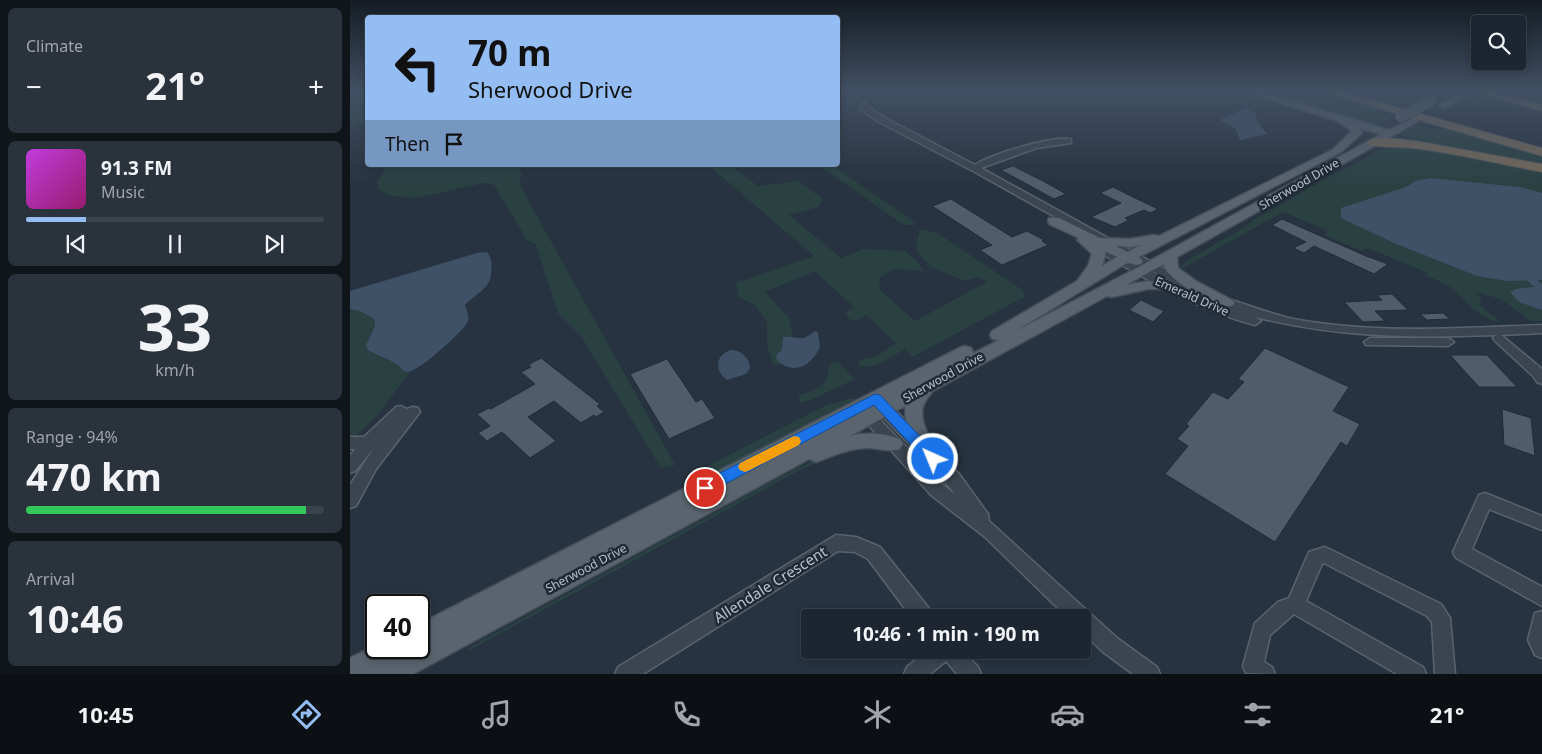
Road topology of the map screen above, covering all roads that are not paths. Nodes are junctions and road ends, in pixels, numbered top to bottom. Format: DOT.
graph roads {
  1 [pos="884,121"];
  2 [pos="1344,121"];
  3 [pos="1347,121"];
  4 [pos="1391,121"];
  5 [pos="1413,121"];
  6 [pos="1436,121"];
  7 [pos="1469,121"];
  8 [pos="1375,130"];
  9 [pos="1390,134"];
  10 [pos="1068,141"];
  11 [pos="1542,142"];
  12 [pos="1372,143"];
  13 [pos="1337,150"];
  14 [pos="1542,152"];
  15 [pos="1461,154"];
  16 [pos="1542,168"];
  17 [pos="971,171"];
  18 [pos="1054,221"];
  19 [pos="1198,222"];
  20 [pos="1171,236"];
  21 [pos="1082,238"];
  22 [pos="1105,241"];
  23 [pos="1170,255"];
  24 [pos="1133,261"];
  25 [pos="1166,286"];
  26 [pos="1085,291"];
  27 [pos="1227,303"];
  28 [pos="1069,309"];
  29 [pos="1542,329"];
  30 [pos="1542,336"];
  31 [pos="1499,338"];
  32 [pos="938,379"];
  33 [pos="1542,379"];
  34 [pos="872,408"];
  35 [pos="350,443"];
  36 [pos="368,443"];
  37 [pos="385,444"];
  38 [pos="893,444"];
  39 [pos="933,459"];
  40 [pos="350,467"];
  41 [pos="749,481"];
  42 [pos="350,501"];
  43 [pos="1542,523"];
  44 [pos="991,532"];
  45 [pos="1542,597"];
  46 [pos="1294,605"];
  47 [pos="917,609"];
  48 [pos="1072,609"];
  49 [pos="1542,620"];
  50 [pos="1091,627"];
  51 [pos="430,631"];
  52 [pos="459,636"];
  53 [pos="1542,648"];
  54 [pos="376,659"];
  55 [pos="933,659"];
  56 [pos="957,659"];
  57 [pos="350,672"];
  58 [pos="387,674"];
  59 [pos="412,674"];
  60 [pos="626,674"];
  61 [pos="914,674"];
  62 [pos="971,674"];
  63 [pos="1150,674"];
  64 [pos="1265,674"];
  65 [pos="1416,674"];
  66 [pos="1445,674"];
  1 -- 17 [label="street, Emerald Drive"];
  2 -- 13 [label="main road"];
  3 -- 8 [label="main road"];
  4 -- 8 [label="main road, Sherwood Drive, bridge"];
  5 -- 9 [label="main road, Sherwood Drive"];
  6 -- 14 [label="highway"];
  7 -- 11 [label="highway"];
  8 -- 9 [label="main road"];
  8 -- 13 [label="main road, Sherwood Drive"];
  9 -- 12 [label="main road, Sherwood Drive"];
  9 -- 15 [label="highway"];
  10 -- 17 [label="street"];
  12 -- 15 [label="highway"];
  12 -- 23 [label="main road, Sherwood Drive"];
  13 -- 19 [label="main road, Sherwood Drive"];
  15 -- 16 [label="highway"];
  17 -- 18 [label="street, Emerald Drive"];
  17 -- 22 [label="street, Emerald Drive"];
  18 -- 21 [label="street, Emerald Drive"];
  18 -- 24 [label="main road"];
  19 -- 20 [label="main road, Sherwood Drive"];
  19 -- 24 [label="main road"];
  20 -- 22 [label="main road"];
  20 -- 24 [label="main road, Sherwood Drive"];
  21 -- 24 [label="street, Emerald Drive"];
  21 -- 26 [label="main road"];
  22 -- 24 [label="street, Emerald Drive"];
  23 -- 24 [label="main road, Sherwood Drive"];
  23 -- 27 [label="main road"];
  24 -- 25 [label="street, Emerald Drive"];
  24 -- 26 [label="main road, Sherwood Drive"];
  24 -- 26 [label="main road, Sherwood Drive"];
  24 -- 27 [label="street, Emerald Drive"];
  24 -- 28 [label="main road"];
  25 -- 26 [label="main road"];
  25 -- 31 [label="street, Emerald Drive"];
  26 -- 28 [label="main road, Sherwood Drive"];
  26 -- 34 [label="main road, Sherwood Drive"];
  27 -- 29 [label="street, Emerald Drive"];
  28 -- 32 [label="main road, Sherwood Drive"];
  30 -- 31 [label="street, Emerald Drive"];
  31 -- 33 [label="street"];
  32 -- 34 [label="main road, Sherwood Drive"];
  32 -- 39 [label="main road"];
  34 -- 38 [label="street"];
  34 -- 39 [label="street"];
  34 -- 41 [label="main road, Sherwood Drive"];
  34 -- 51 [label="main road, Sherwood Drive"];
  35 -- 36 [label="street"];
  36 -- 37 [label="street"];
  36 -- 37 [label="street"];
  36 -- 40 [label="street"];
  37 -- 42 [label="street"];
  38 -- 41 [label="main road"];
  38 -- 44 [label="street"];
  39 -- 44 [label="street"];
  41 -- 52 [label="main road, Sherwood Drive"];
  43 -- 45 [label="street"];
  44 -- 48 [label="street"];
  46 -- 64 [label="street"];
  46 -- 65 [label="street"];
  46 -- 66 [label="street"];
  47 -- 60 [label="street, Allendale Crescent"];
  49 -- 53 [label="street"];
  50 -- 63 [label="street"];
  52 -- 58 [label="main road, Sherwood Drive"];
  52 -- 59 [label="main road"];
  54 -- 57 [label="main road"];
  55 -- 61 [label="street"];
  56 -- 62 [label="street"];
}
